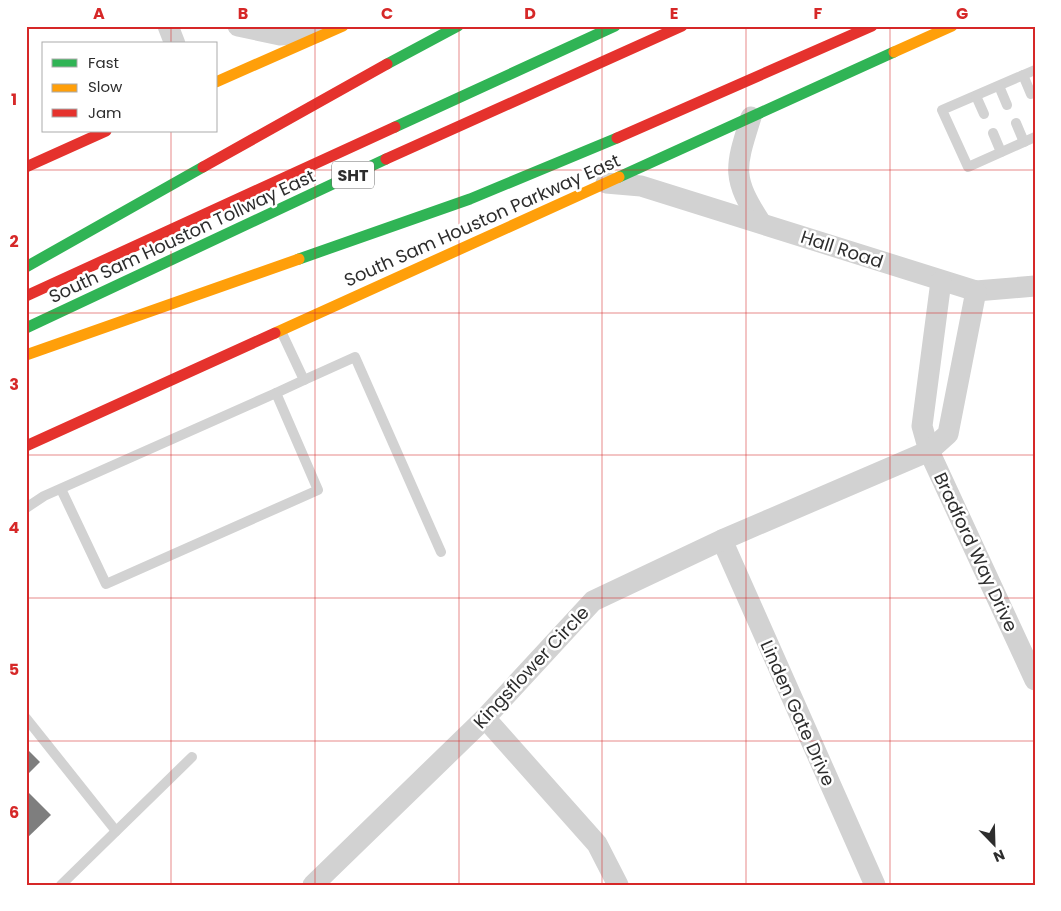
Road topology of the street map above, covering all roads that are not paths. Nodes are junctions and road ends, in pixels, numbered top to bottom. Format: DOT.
graph roads {
  1 [pos="168,26"];
  2 [pos="238,26"];
  3 [pos="458,26"];
  4 [pos="615,26"];
  5 [pos="682,26"];
  6 [pos="872,26"];
  7 [pos="952,26"];
  8 [pos="342,27"];
  9 [pos="174,42"];
  10 [pos="1035,70"];
  11 [pos="1023,75"];
  12 [pos="218,81"];
  13 [pos="999,86"];
  14 [pos="1031,94"];
  15 [pos="976,96"];
  16 [pos="1008,105"];
  17 [pos="984,114"];
  18 [pos="751,117"];
  19 [pos="1016,123"];
  20 [pos="104,132"];
  21 [pos="993,133"];
  22 [pos="1035,137"];
  23 [pos="1024,142"];
  24 [pos="1001,152"];
  25 [pos="26,166"];
  26 [pos="605,183"];
  27 [pos="761,223"];
  28 [pos="26,267"];
  29 [pos="941,281"];
  30 [pos="1035,286"];
  31 [pos="976,291"];
  32 [pos="26,296"];
  33 [pos="26,328"];
  34 [pos="280,330"];
  35 [pos="26,355"];
  36 [pos="304,380"];
  37 [pos="276,393"];
  38 [pos="26,446"];
  39 [pos="930,451"];
  40 [pos="61,489"];
  41 [pos="26,508"];
  42 [pos="722,540"];
  43 [pos="441,552"];
  44 [pos="1035,680"];
  45 [pos="26,718"];
  46 [pos="485,718"];
  47 [pos="192,756"];
  48 [pos="116,831"];
  49 [pos="318,883"];
  50 [pos="61,885"];
  51 [pos="618,885"];
  52 [pos="875,885"];
  1 -- 9 [label="street"];
  2 -- 8 [label="street"];
  3 -- 28 [label="main road"];
  4 -- 32 [label="main road, South Sam Houston Tollway East / SHT"];
  5 -- 33 [label="main road, South Sam Houston Tollway East / SHT"];
  6 -- 35 [label="main road"];
  7 -- 18 [label="main road, South Sam Houston Parkway East"];
  8 -- 12 [label="main road"];
  10 -- 11 [label="lane"];
  11 -- 13 [label="lane"];
  11 -- 14 [label="lane"];
  13 -- 15 [label="lane"];
  13 -- 16 [label="lane"];
  15 -- 17 [label="lane"];
  15 -- 24 [label="lane"];
  18 -- 26 [label="main road, South Sam Houston Parkway East"];
  18 -- 27 [label="street"];
  19 -- 23 [label="lane"];
  20 -- 25 [label="main road"];
  21 -- 24 [label="lane"];
  22 -- 23 [label="lane"];
  23 -- 24 [label="lane"];
  26 -- 27 [label="street, Hall Road"];
  26 -- 34 [label="main road, South Sam Houston Parkway East"];
  27 -- 29 [label="street, Hall Road"];
  29 -- 31 [label="street, Hall Road"];
  29 -- 39 [label="street"];
  30 -- 31 [label="street, Hall Road"];
  31 -- 39 [label="street, Kingsflower Circle"];
  34 -- 36 [label="lane"];
  34 -- 38 [label="main road, South Sam Houston Parkway East"];
  36 -- 37 [label="lane"];
  36 -- 43 [label="lane"];
  37 -- 40 [label="lane"];
  37 -- 40 [label="lane"];
  39 -- 42 [label="street, Kingsflower Circle"];
  39 -- 44 [label="street, Bradford Way Drive"];
  40 -- 41 [label="lane"];
  42 -- 46 [label="street, Kingsflower Circle"];
  42 -- 52 [label="street, Linden Gate Drive"];
  45 -- 48 [label="lane"];
  46 -- 49 [label="street, Kingsflower Circle"];
  46 -- 51 [label="street"];
  47 -- 48 [label="lane"];
  48 -- 50 [label="lane"];
}
